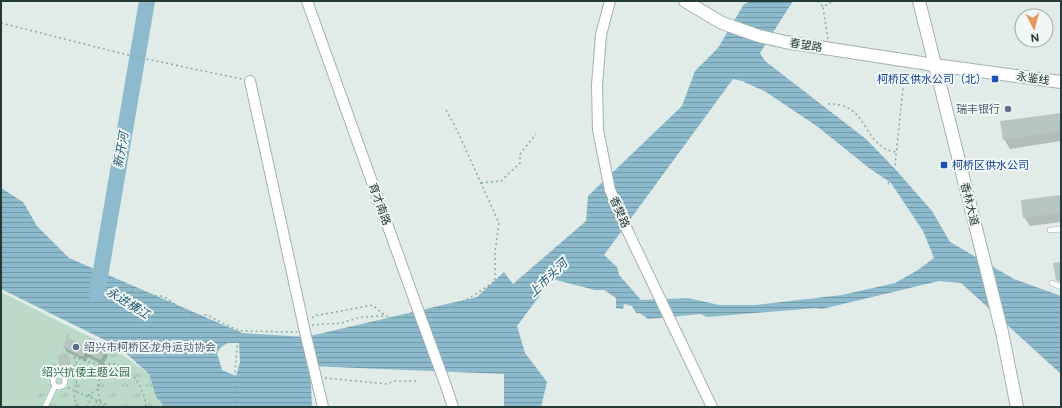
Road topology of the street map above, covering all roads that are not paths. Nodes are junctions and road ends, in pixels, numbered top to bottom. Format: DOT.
graph roads {
  1 [pos="307,1"];
  2 [pos="610,1"];
  3 [pos="685,1"];
  4 [pos="918,1"];
  5 [pos="935,65"];
  6 [pos="250,81"];
  7 [pos="1061,82"];
  8 [pos="1061,229"];
  9 [pos="1050,230"];
  10 [pos="1052,283"];
  11 [pos="1061,287"];
  12 [pos="55,386"];
  13 [pos="45,407"];
  14 [pos="323,407"];
  15 [pos="453,407"];
  16 [pos="712,407"];
  17 [pos="1017,407"];
  1 -- 15 [label="street, 育才南路, bridge"];
  2 -- 16 [label="street, 香樊路"];
  3 -- 5 [label="street, 春望路"];
  4 -- 5 [label="street, 香林大道"];
  5 -- 7 [label="street, 永鉴线"];
  5 -- 17 [label="street, 香林大道"];
  6 -- 14 [label="street"];
  8 -- 9 [label="lane"];
  10 -- 11 [label="lane"];
  12 -- 12 [label="lane"];
  12 -- 13 [label="lane"];
}
